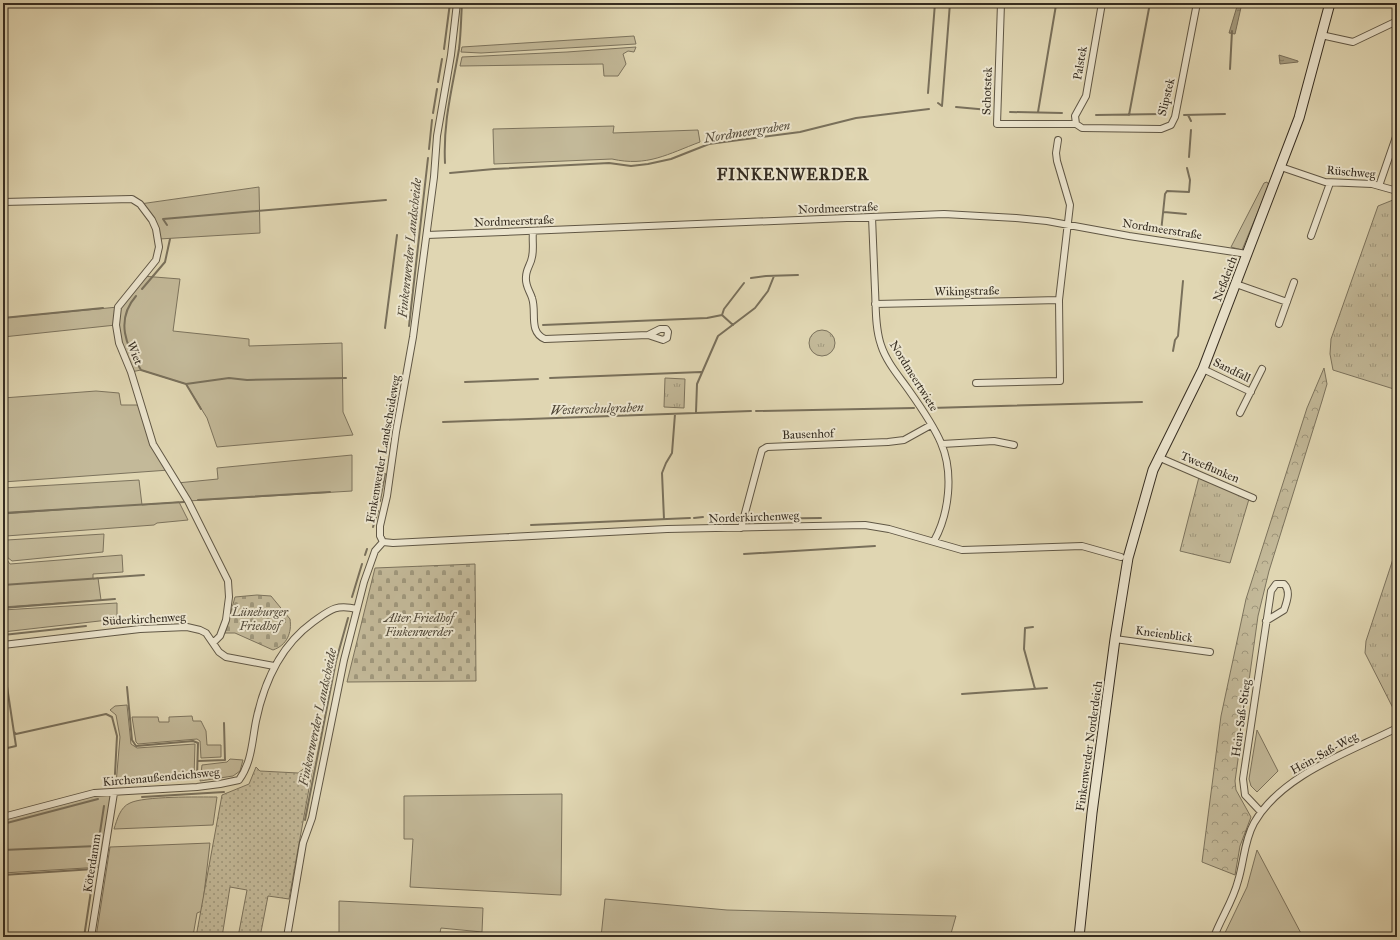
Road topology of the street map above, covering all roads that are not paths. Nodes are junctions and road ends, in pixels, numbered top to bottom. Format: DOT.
graph roads {
  1 [pos="457,3"];
  2 [pos="1001,3"];
  3 [pos="1102,3"];
  4 [pos="1197,3"];
  5 [pos="1330,3"];
  6 [pos="1397,21"];
  7 [pos="1321,35"];
  8 [pos="1076,124"];
  9 [pos="1397,134"];
  10 [pos="1058,140"];
  11 [pos="1281,167"];
  12 [pos="1330,183"];
  13 [pos="1380,186"];
  14 [pos="1397,191"];
  15 [pos="3,202"];
  16 [pos="872,217"];
  17 [pos="1068,224"];
  18 [pos="533,232"];
  19 [pos="427,235"];
  20 [pos="1311,236"];
  21 [pos="1247,254"];
  22 [pos="1294,282"];
  23 [pos="1236,284"];
  24 [pos="1059,300"];
  25 [pos="1287,302"];
  26 [pos="876,304"];
  27 [pos="1279,324"];
  28 [pos="648,335"];
  29 [pos="1203,369"];
  30 [pos="1262,369"];
  31 [pos="976,384"];
  32 [pos="1251,392"];
  33 [pos="1240,413"];
  34 [pos="932,425"];
  35 [pos="942,444"];
  36 [pos="1014,445"];
  37 [pos="1158,456"];
  38 [pos="1253,498"];
  39 [pos="741,528"];
  40 [pos="934,541"];
  41 [pos="382,542"];
  42 [pos="1124,558"];
  43 [pos="357,609"];
  44 [pos="1266,621"];
  45 [pos="1115,639"];
  46 [pos="213,643"];
  47 [pos="3,645"];
  48 [pos="1210,652"];
  49 [pos="274,666"];
  50 [pos="1397,728"];
  51 [pos="114,792"];
  52 [pos="1261,812"];
  53 [pos="3,817"];
  54 [pos="91,937"];
  55 [pos="287,937"];
  56 [pos="1079,937"];
  57 [pos="1214,937"];
  1 -- 19 [label="street, Finkenwerder Landscheideweg"];
  2 -- 8 [label="street, Schotstek"];
  3 -- 8 [label="street, Palstek"];
  4 -- 8 [label="street, Slipstek"];
  5 -- 7 [label="street, Neßdeich"];
  6 -- 7 [label="street"];
  7 -- 11 [label="street, Neßdeich"];
  9 -- 13 [label="street"];
  10 -- 17 [label="street"];
  11 -- 12 [label="street, Rüschweg"];
  11 -- 21 [label="street, Neßdeich"];
  12 -- 13 [label="street, Rüschweg"];
  12 -- 20 [label="street"];
  13 -- 14 [label="street, Rüschweg"];
  15 -- 46 [label="street, Wiet"];
  16 -- 17 [label="street, Nordmeerstraße"];
  16 -- 18 [label="street, Nordmeerstraße"];
  16 -- 26 [label="street, Nordmeertwiete"];
  17 -- 21 [label="street, Nordmeerstraße"];
  17 -- 24 [label="street"];
  18 -- 19 [label="street, Nordmeerstraße"];
  18 -- 28 [label="street"];
  19 -- 41 [label="street, Finkenwerder Landscheideweg"];
  21 -- 23 [label="street, Neßdeich"];
  22 -- 25 [label="street"];
  23 -- 25 [label="street"];
  23 -- 29 [label="street, Neßdeich"];
  24 -- 26 [label="street, Wikingstraße"];
  24 -- 31 [label="street"];
  25 -- 27 [label="street"];
  26 -- 34 [label="street, Nordmeertwiete"];
  29 -- 32 [label="street, Sandfall"];
  29 -- 37 [label="street, Neßdeich"];
  30 -- 32 [label="street, Sandfall"];
  32 -- 33 [label="street, Sandfall"];
  34 -- 35 [label="street, Nordmeertwiete"];
  34 -- 39 [label="street, Bausenhof"];
  35 -- 36 [label="street"];
  35 -- 40 [label="street, Nordmeertwiete"];
  37 -- 38 [label="street, Tweeflunken"];
  37 -- 42 [label="street, Neßdeich"];
  39 -- 40 [label="street, Norderkirchenweg"];
  39 -- 41 [label="street, Norderkirchenweg"];
  40 -- 42 [label="street, Norderkirchenweg"];
  41 -- 43 [label="street"];
  42 -- 45 [label="street, Finkenwerder Norderdeich"];
  43 -- 49 [label="street, Kirchenaußendeichsweg"];
  43 -- 55 [label="street"];
  44 -- 44 [label="street, Hein-Saß-Stieg"];
  44 -- 52 [label="street, Hein-Saß-Stieg"];
  45 -- 48 [label="street, Kneienblick"];
  45 -- 56 [label="street, Finkenwerder Norderdeich"];
  46 -- 47 [label="street, Süderkirchenweg"];
  46 -- 49 [label="street, Süderkirchenweg"];
  49 -- 51 [label="street, Kirchenaußendeichsweg"];
  50 -- 52 [label="street, Hein-Saß-Weg"];
  51 -- 53 [label="street, Kirchenaußendeichsweg"];
  51 -- 54 [label="street, Köterdamm"];
  52 -- 57 [label="street, Hein-Saß-Weg"];
}
